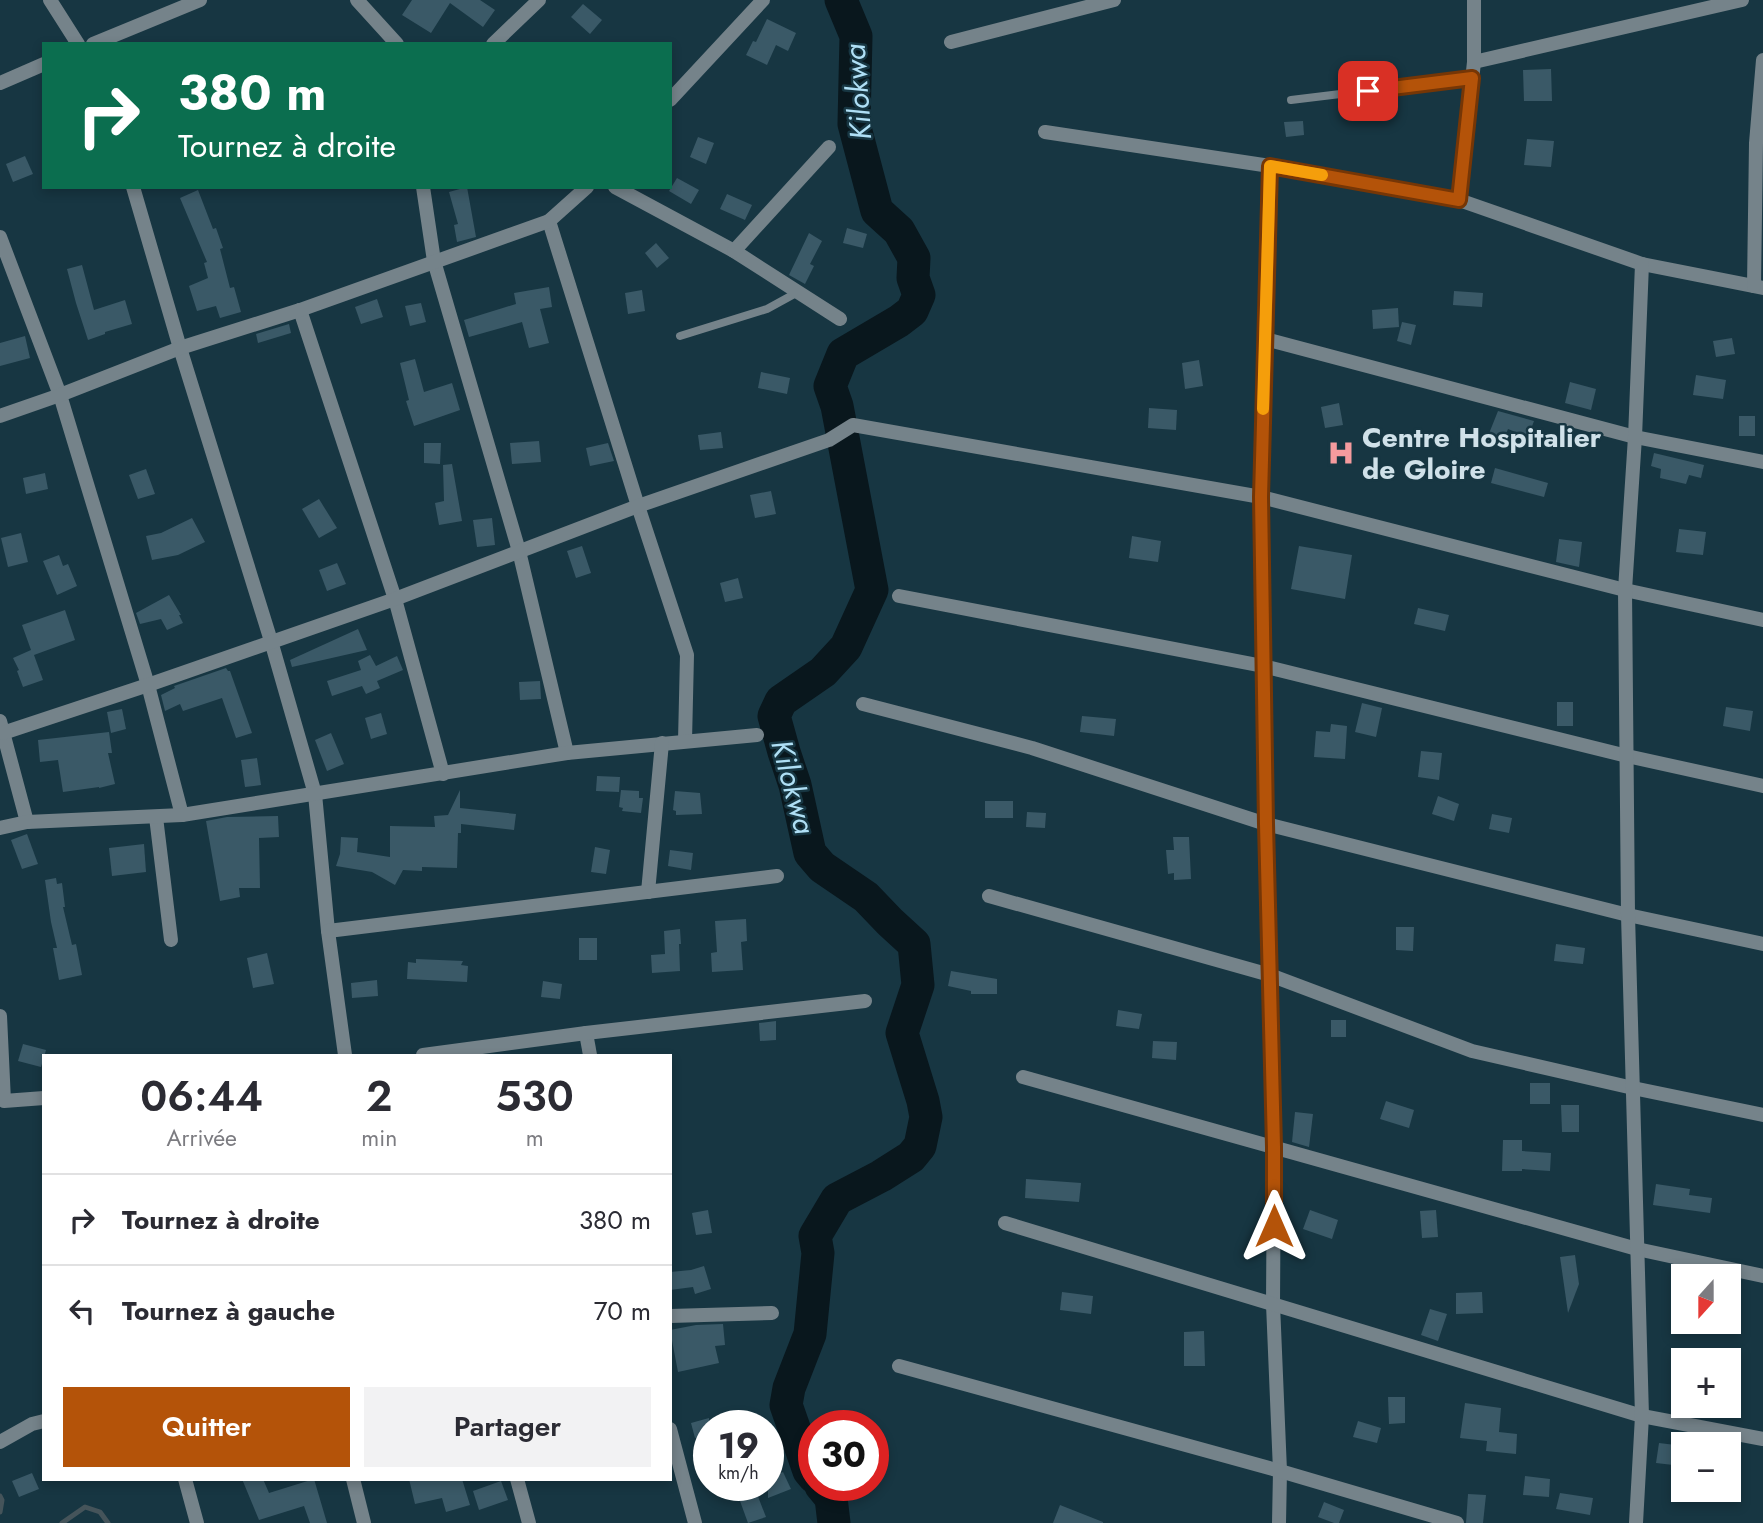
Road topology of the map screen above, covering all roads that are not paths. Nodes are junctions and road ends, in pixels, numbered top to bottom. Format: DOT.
graph roads {
  1 [pos="50,0"];
  2 [pos="200,0"];
  3 [pos="357,0"];
  4 [pos="540,0"];
  5 [pos="763,0"];
  6 [pos="1114,0"];
  7 [pos="1475,0"];
  8 [pos="1742,0"];
  9 [pos="77,42"];
  10 [pos="98,42"];
  11 [pos="395,42"];
  12 [pos="495,42"];
  13 [pos="951,42"];
  14 [pos="1763,60"];
  15 [pos="1474,62"];
  16 [pos="42,65"];
  17 [pos="1472,78"];
  18 [pos="0,83"];
  19 [pos="672,98"];
  20 [pos="1291,100"];
  21 [pos="1045,132"];
  22 [pos="1759,142"];
  23 [pos="829,147"];
  24 [pos="1270,166"];
  25 [pos="134,189"];
  26 [pos="423,189"];
  27 [pos="585,189"];
  28 [pos="619,189"];
  29 [pos="1459,200"];
  30 [pos="550,221"];
  31 [pos="0,237"];
  32 [pos="734,251"];
  33 [pos="434,261"];
  34 [pos="1642,264"];
  35 [pos="1758,287"];
  36 [pos="798,292"];
  37 [pos="300,310"];
  38 [pos="840,318"];
  39 [pos="680,335"];
  40 [pos="1265,339"];
  41 [pos="180,348"];
  42 [pos="60,395"];
  43 [pos="0,416"];
  44 [pos="1635,437"];
  45 [pos="1763,463"];
  46 [pos="1261,497"];
  47 [pos="638,506"];
  48 [pos="519,551"];
  49 [pos="1625,590"];
  50 [pos="899,596"];
  51 [pos="395,599"];
  52 [pos="1763,620"];
  53 [pos="271,641"];
  54 [pos="1263,666"];
  55 [pos="148,685"];
  56 [pos="863,705"];
  57 [pos="2,727"];
  58 [pos="757,735"];
  59 [pos="685,741"];
  60 [pos="662,743"];
  61 [pos="567,753"];
  62 [pos="1627,756"];
  63 [pos="443,774"];
  64 [pos="1763,786"];
  65 [pos="315,793"];
  66 [pos="182,815"];
  67 [pos="156,817"];
  68 [pos="27,822"];
  69 [pos="1266,824"];
  70 [pos="0,828"];
  71 [pos="777,876"];
  72 [pos="648,892"];
  73 [pos="989,896"];
  74 [pos="1628,915"];
  75 [pos="328,932"];
  76 [pos="171,940"];
  77 [pos="1763,944"];
  78 [pos="1270,975"];
  79 [pos="865,1001"];
  80 [pos="0,1016"];
  81 [pos="586,1033"];
  82 [pos="345,1054"];
  83 [pos="430,1054"];
  84 [pos="590,1054"];
  85 [pos="1023,1077"];
  86 [pos="1633,1088"];
  87 [pos="42,1098"];
  88 [pos="1763,1115"];
  89 [pos="1274,1147"];
  90 [pos="1005,1223"];
  91 [pos="1637,1249"];
  92 [pos="1763,1276"];
  93 [pos="1273,1304"];
  94 [pos="772,1313"];
  95 [pos="672,1316"];
  96 [pos="899,1366"];
  97 [pos="1642,1416"];
  98 [pos="42,1422"];
  99 [pos="672,1437"];
  100 [pos="1763,1439"];
  101 [pos="0,1442"];
  102 [pos="1280,1471"];
  103 [pos="186,1481"];
  104 [pos="354,1481"];
  105 [pos="518,1481"];
  106 [pos="197,1523"];
  107 [pos="364,1523"];
  108 [pos="529,1523"];
  109 [pos="695,1523"];
  110 [pos="1279,1523"];
  111 [pos="1457,1523"];
  112 [pos="1636,1523"];
  1 -- 9 [label="street"];
  2 -- 10 [label="street"];
  3 -- 11 [label="street"];
  4 -- 12 [label="street"];
  5 -- 19 [label="street"];
  6 -- 13 [label="street"];
  7 -- 15 [label="street"];
  8 -- 15 [label="street"];
  14 -- 22 [label="street"];
  15 -- 17 [label="street"];
  16 -- 18 [label="street"];
  17 -- 20 [label="lane"];
  17 -- 29 [label="street"];
  21 -- 24 [label="street"];
  22 -- 35 [label="street"];
  23 -- 32 [label="street"];
  24 -- 29 [label="street"];
  24 -- 40 [label="street"];
  25 -- 41 [label="street"];
  26 -- 33 [label="street"];
  27 -- 30 [label="street"];
  28 -- 32 [label="street"];
  29 -- 34 [label="street"];
  30 -- 33 [label="street"];
  30 -- 47 [label="street"];
  31 -- 42 [label="street"];
  32 -- 36 [label="street"];
  33 -- 37 [label="street"];
  33 -- 48 [label="street"];
  34 -- 35 [label="street"];
  34 -- 44 [label="street"];
  36 -- 38 [label="street"];
  36 -- 39 [label="lane"];
  37 -- 41 [label="street"];
  37 -- 51 [label="street"];
  40 -- 44 [label="street"];
  40 -- 46 [label="street"];
  41 -- 42 [label="street"];
  41 -- 53 [label="street"];
  42 -- 43 [label="street"];
  42 -- 55 [label="street"];
  44 -- 45 [label="street"];
  44 -- 49 [label="street"];
  46 -- 47 [label="street"];
  46 -- 49 [label="street"];
  46 -- 54 [label="street"];
  47 -- 48 [label="street"];
  47 -- 59 [label="street"];
  48 -- 51 [label="street"];
  48 -- 61 [label="street"];
  49 -- 52 [label="street"];
  49 -- 62 [label="street"];
  50 -- 54 [label="street"];
  51 -- 53 [label="street"];
  51 -- 63 [label="street"];
  53 -- 55 [label="street"];
  53 -- 65 [label="street"];
  54 -- 62 [label="street"];
  54 -- 69 [label="street"];
  55 -- 57 [label="street"];
  55 -- 66 [label="street"];
  56 -- 69 [label="street"];
  57 -- 68 [label="street"];
  58 -- 59 [label="street"];
  59 -- 60 [label="street"];
  60 -- 61 [label="street"];
  60 -- 72 [label="street"];
  61 -- 63 [label="street"];
  62 -- 64 [label="street"];
  62 -- 74 [label="street"];
  63 -- 65 [label="street"];
  65 -- 66 [label="street"];
  65 -- 75 [label="street"];
  66 -- 67 [label="street"];
  67 -- 68 [label="street"];
  67 -- 76 [label="street"];
  68 -- 70 [label="street"];
  69 -- 74 [label="street"];
  69 -- 78 [label="street"];
  71 -- 72 [label="street"];
  72 -- 75 [label="street"];
  73 -- 78 [label="street"];
  74 -- 77 [label="street"];
  74 -- 86 [label="street"];
  75 -- 82 [label="street"];
  78 -- 86 [label="street"];
  78 -- 89 [label="street"];
  79 -- 81 [label="street"];
  80 -- 87 [label="street"];
  81 -- 83 [label="street"];
  81 -- 84 [label="street"];
  85 -- 89 [label="street"];
  86 -- 88 [label="street"];
  86 -- 91 [label="street"];
  89 -- 91 [label="street"];
  89 -- 93 [label="street"];
  90 -- 93 [label="street"];
  91 -- 92 [label="street"];
  91 -- 97 [label="street"];
  93 -- 97 [label="street"];
  93 -- 102 [label="street"];
  94 -- 95 [label="street"];
  96 -- 102 [label="street"];
  97 -- 100 [label="street"];
  97 -- 112 [label="street"];
  98 -- 101 [label="street"];
  99 -- 109 [label="street"];
  102 -- 110 [label="street"];
  102 -- 111 [label="street"];
  103 -- 106 [label="street"];
  104 -- 107 [label="street"];
  105 -- 108 [label="street"];
}
